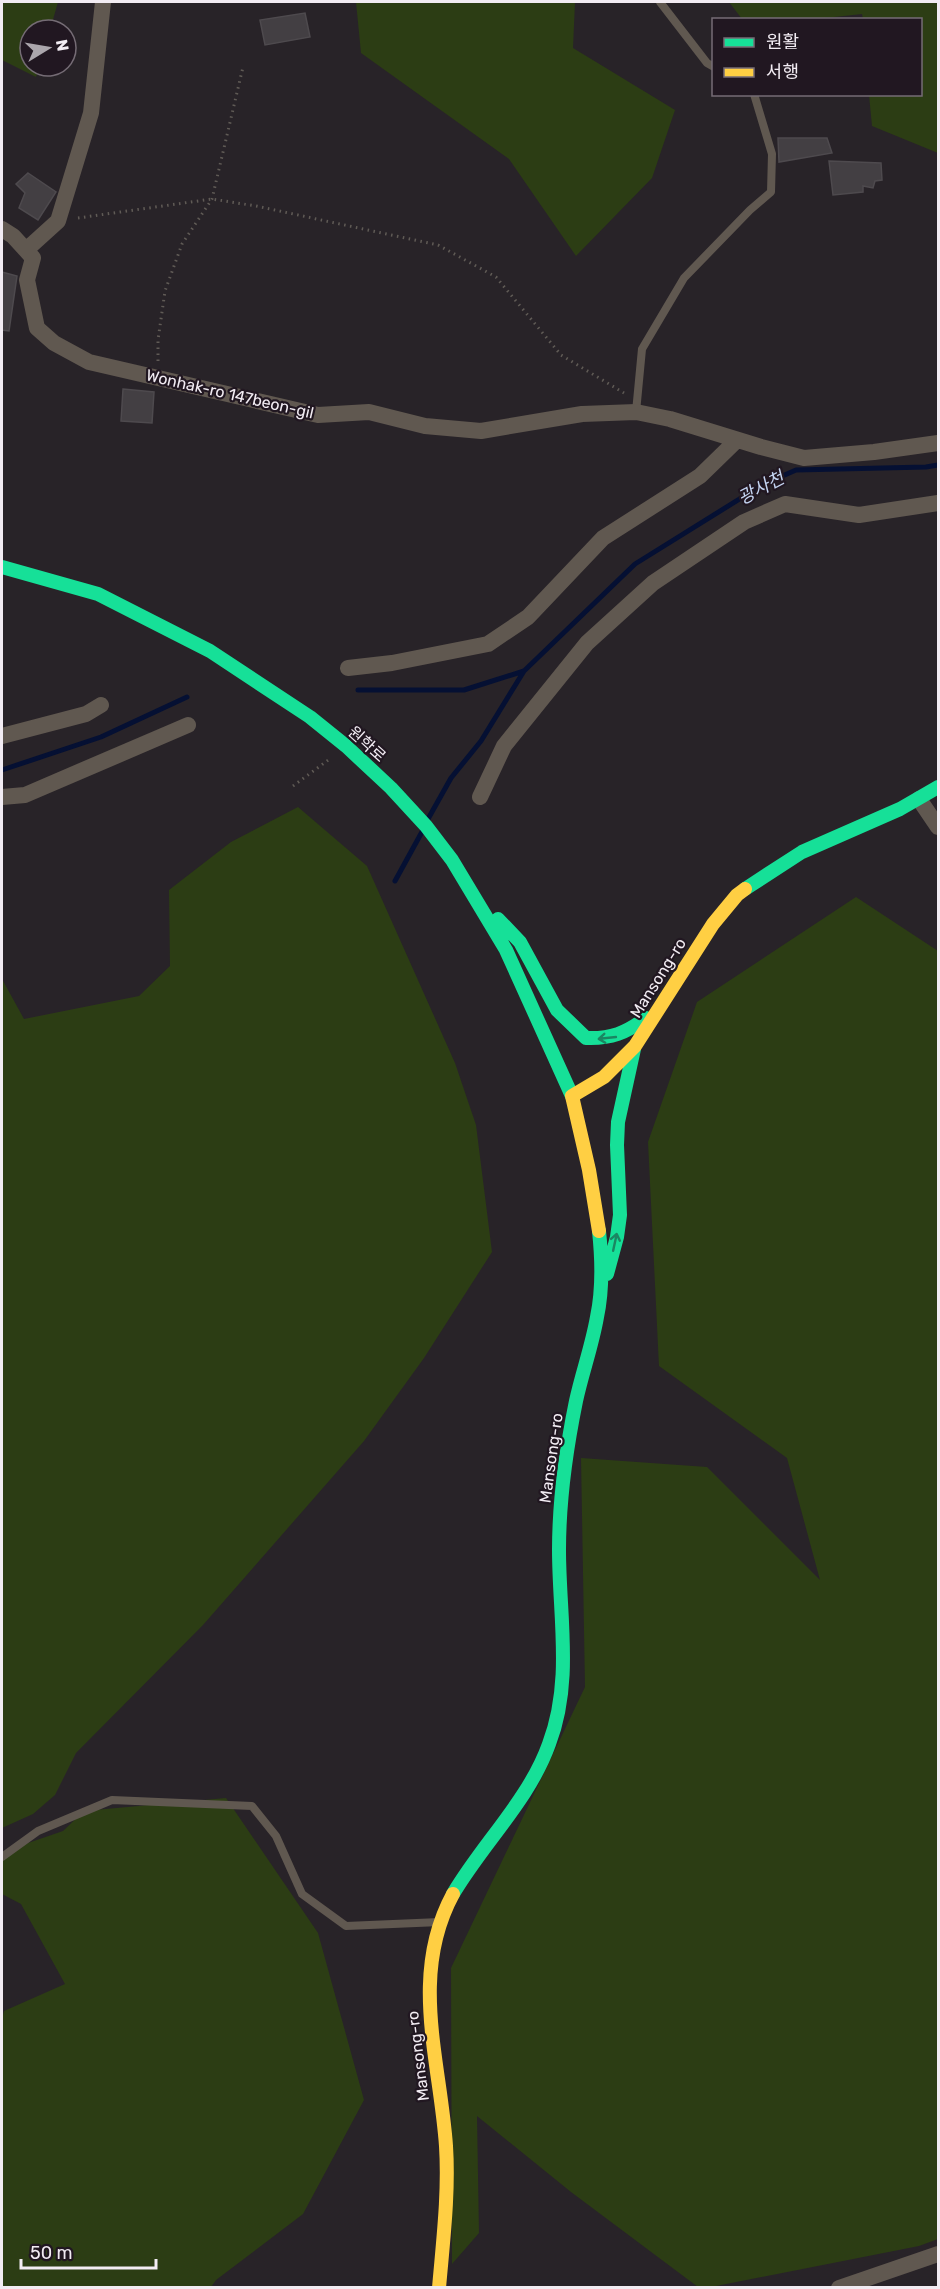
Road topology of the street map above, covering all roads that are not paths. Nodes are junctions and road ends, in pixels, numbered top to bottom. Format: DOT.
graph roads {
  1 [pos="103,2"];
  2 [pos="660,2"];
  3 [pos="712,66"];
  4 [pos="755,96"];
  5 [pos="2,229"];
  6 [pos="26,250"];
  7 [pos="636,412"];
  8 [pos="737,440"];
  9 [pos="939,443"];
  10 [pos="939,503"];
  11 [pos="2,567"];
  12 [pos="348,668"];
  13 [pos="100,705"];
  14 [pos="188,725"];
  15 [pos="2,736"];
  16 [pos="939,787"];
  17 [pos="2,797"];
  18 [pos="480,797"];
  19 [pos="919,799"];
  20 [pos="939,827"];
  21 [pos="472,892"];
  22 [pos="657,1010"];
  23 [pos="635,1046"];
  24 [pos="572,1096"];
  25 [pos="600,1298"];
  26 [pos="2,1857"];
  27 [pos="440,1922"];
  28 [pos="939,2254"];
  29 [pos="439,2288"];
  30 [pos="839,2288"];
  1 -- 6 [label="street"];
  2 -- 3 [label="lane"];
  4 -- 7 [label="lane"];
  5 -- 6 [label="street"];
  6 -- 7 [label="street, Wonhak-ro 147beon-gil"];
  7 -- 8 [label="street, Wonhak-ro 147beon-gil"];
  8 -- 9 [label="street, Wonhak-ro 147beon-gil"];
  8 -- 12 [label="street"];
  10 -- 18 [label="street"];
  11 -- 21 [label="street, 원학로"];
  13 -- 15 [label="street"];
  14 -- 17 [label="street"];
  16 -- 19 [label="street, Mansong-ro"];
  19 -- 20 [label="street"];
  19 -- 22 [label="street, Mansong-ro"];
  22 -- 21 [label="street, one-way"];
  21 -- 24 [label="street, 원학로"];
  22 -- 23 [label="street, Mansong-ro"];
  23 -- 24 [label="street, Mansong-ro"];
  25 -- 23 [label="street, one-way"];
  24 -- 25 [label="street, Mansong-ro"];
  25 -- 27 [label="street, Mansong-ro"];
  26 -- 27 [label="lane"];
  27 -- 29 [label="street, Mansong-ro"];
  28 -- 30 [label="street"];
}
